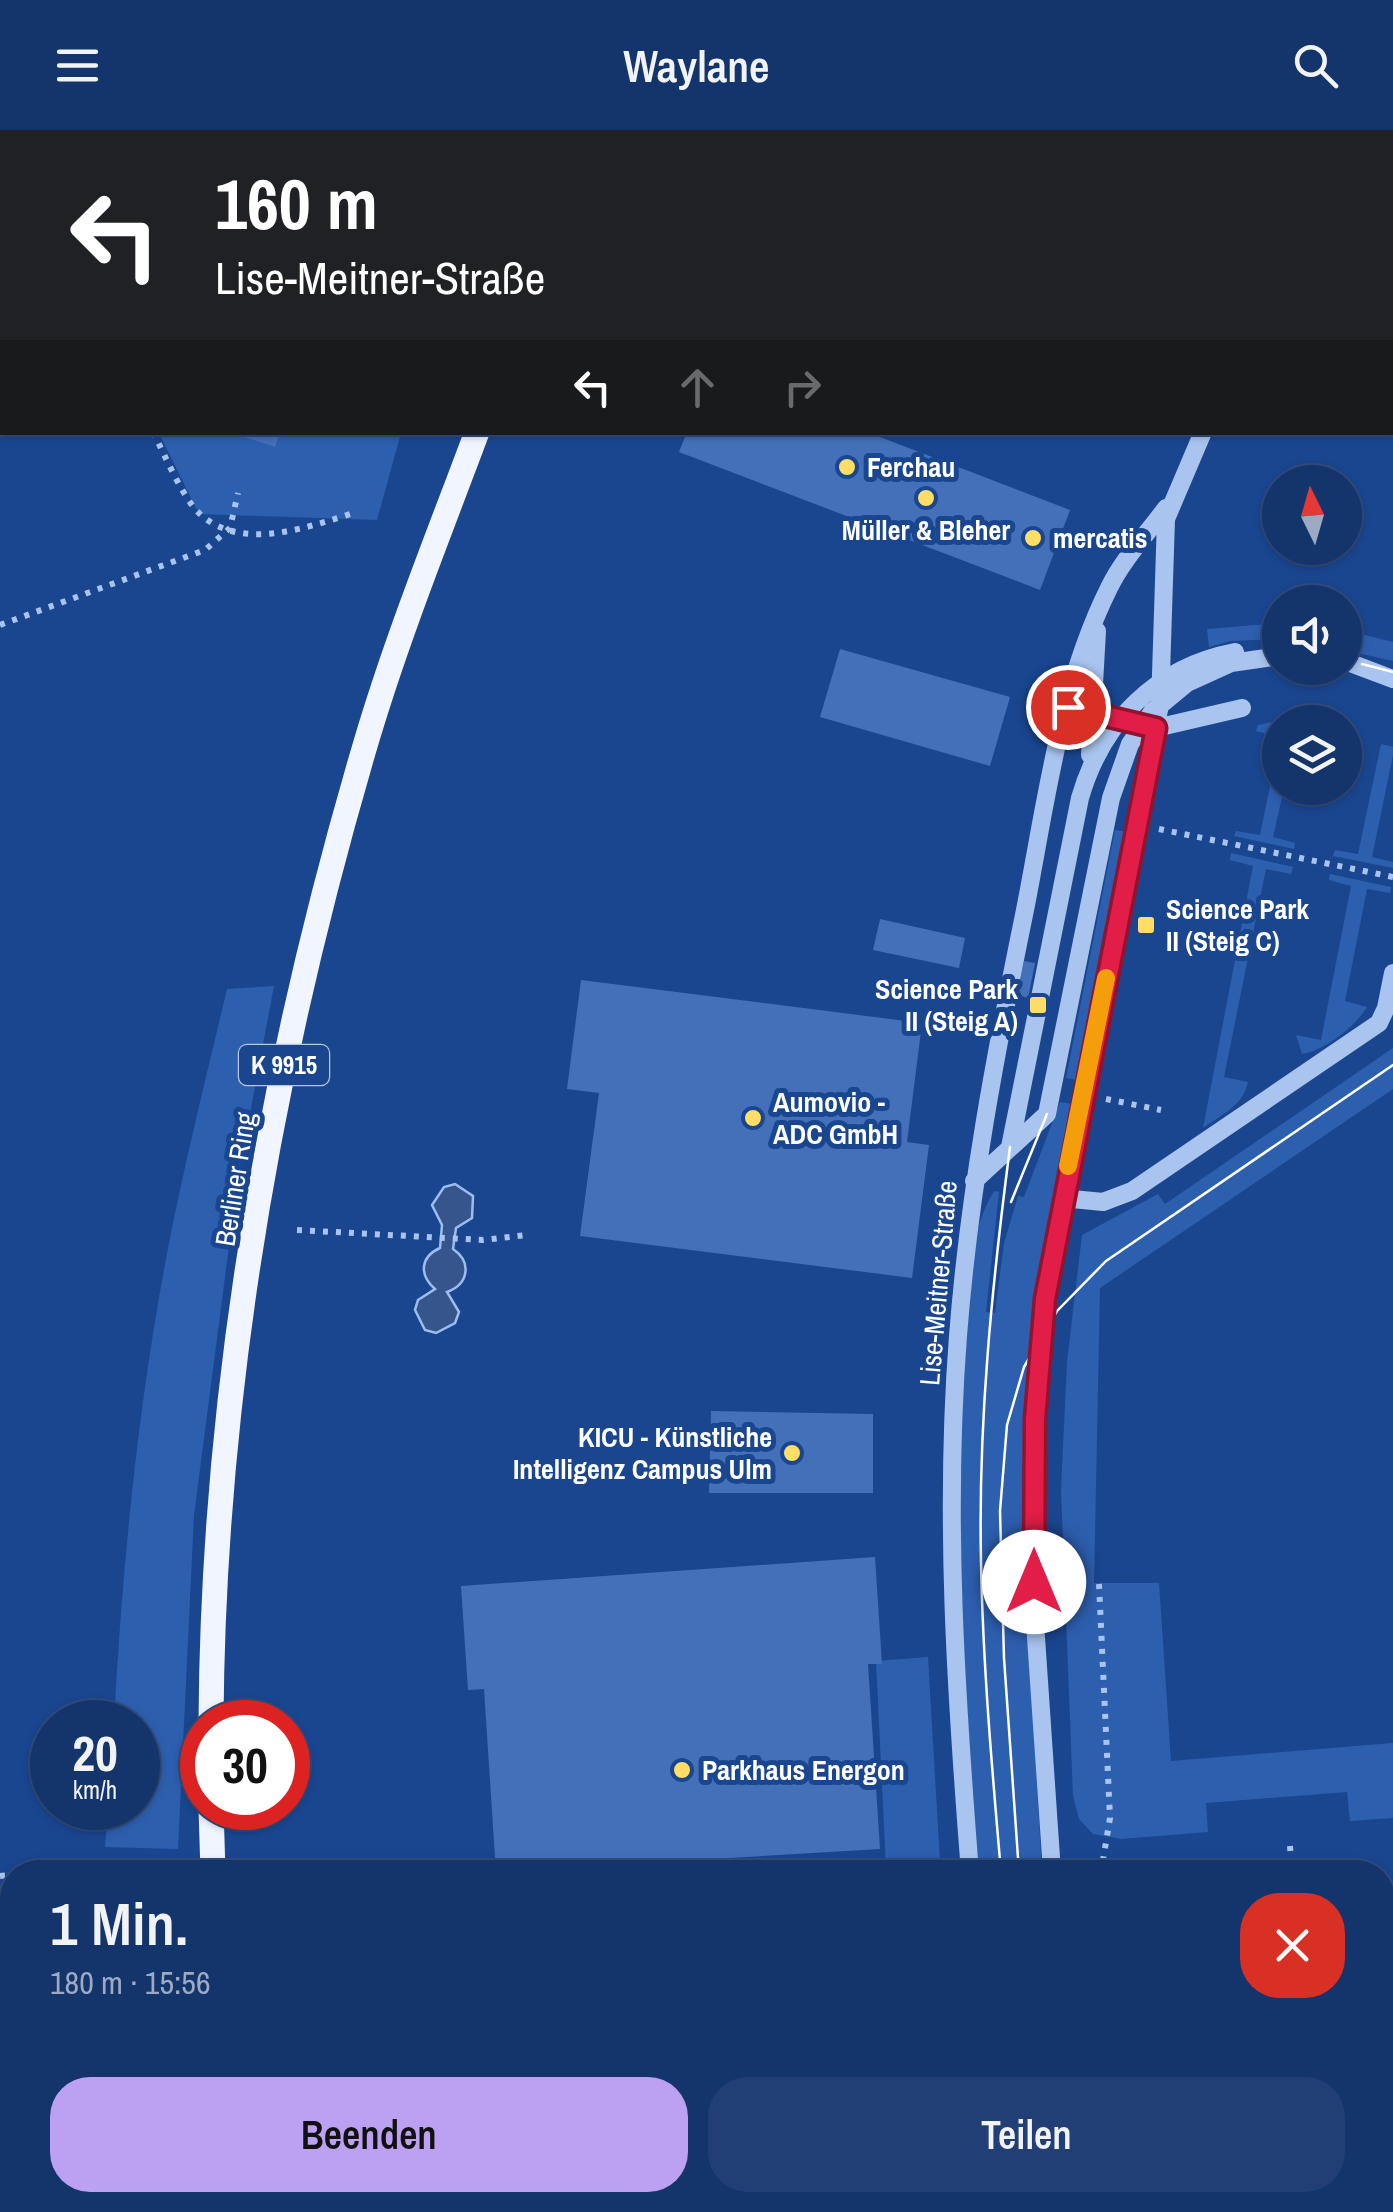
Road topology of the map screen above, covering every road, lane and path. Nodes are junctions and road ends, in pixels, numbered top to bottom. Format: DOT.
graph roads {
  1 [pos="154,435"];
  2 [pos="476,435"];
  3 [pos="1201,435"];
  4 [pos="238,493"];
  5 [pos="1172,500"];
  6 [pos="357,512"];
  7 [pos="230,528"];
  8 [pos="1097,616"];
  9 [pos="0,625"];
  10 [pos="1262,654"];
  11 [pos="1262,658"];
  12 [pos="1362,667"];
  13 [pos="1393,678"];
  14 [pos="1163,679"];
  15 [pos="1160,705"];
  16 [pos="1068,707"];
  17 [pos="1242,708"];
  18 [pos="1096,714"];
  19 [pos="1119,719"];
  20 [pos="1149,726"];
  21 [pos="1080,798"];
  22 [pos="1158,829"];
  23 [pos="1393,878"];
  24 [pos="1393,972"];
  25 [pos="1104,1098"];
  26 [pos="1161,1110"];
  27 [pos="1010,1147"];
  28 [pos="974,1181"];
  29 [pos="1062,1198"];
  30 [pos="297,1230"];
  31 [pos="526,1235"];
  32 [pos="1099,1584"];
  33 [pos="213,1700"];
  34 [pos="212,1830"];
  35 [pos="1290,1846"];
  36 [pos="213,1860"];
  37 [pos="969,1860"];
  38 [pos="1051,1860"];
  39 [pos="1103,1860"];
  40 [pos="1291,1860"];
  1 -- 7 [label="path"];
  2 -- 33 [label="main road, Berliner Ring / K 9915"];
  3 -- 5 [label="street, Lise-Meitner-Straße"];
  4 -- 7 [label="path"];
  5 -- 8 [label="street, Lise-Meitner-Straße"];
  5 -- 14 [label="street, Lise-Meitner-Straße"];
  6 -- 7 [label="path"];
  7 -- 9 [label="path"];
  8 -- 16 [label="street, Lise-Meitner-Straße"];
  8 -- 18 [label="street"];
  10 -- 14 [label="street"];
  11 -- 15 [label="street"];
  12 -- 13 [label="street"];
  14 -- 15 [label="street, Lise-Meitner-Straße"];
  14 -- 19 [label="street"];
  15 -- 20 [label="street, Lise-Meitner-Straße"];
  16 -- 18 [label="street"];
  16 -- 28 [label="street, Lise-Meitner-Straße"];
  17 -- 20 [label="street"];
  18 -- 19 [label="street"];
  18 -- 21 [label="street"];
  19 -- 20 [label="street"];
  19 -- 21 [label="street"];
  20 -- 27 [label="street"];
  20 -- 29 [label="street, Lise-Meitner-Straße"];
  21 -- 27 [label="street"];
  22 -- 23 [label="path"];
  24 -- 29 [label="street"];
  25 -- 26 [label="path"];
  27 -- 28 [label="street"];
  28 -- 37 [label="street, Lise-Meitner-Straße"];
  29 -- 38 [label="street, Lise-Meitner-Straße"];
  30 -- 31 [label="path"];
  32 -- 39 [label="path"];
  34 -- 36 [label="main road"];
  35 -- 40 [label="path"];
}
